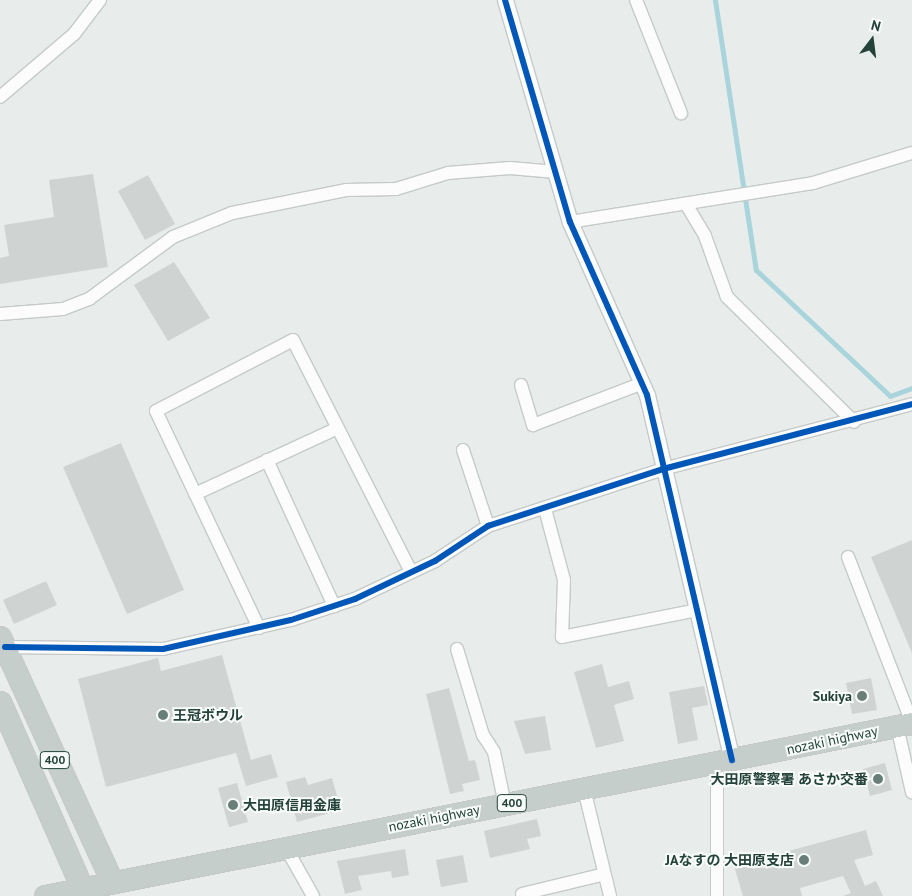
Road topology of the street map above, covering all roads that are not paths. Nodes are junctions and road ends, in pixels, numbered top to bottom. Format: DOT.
graph roads {
  1 [pos="100,0"];
  2 [pos="504,0"];
  3 [pos="636,0"];
  4 [pos="0,97"];
  5 [pos="681,113"];
  6 [pos="912,153"];
  7 [pos="556,172"];
  8 [pos="686,204"];
  9 [pos="570,222"];
  10 [pos="0,314"];
  11 [pos="643,383"];
  12 [pos="522,385"];
  13 [pos="912,404"];
  14 [pos="854,422"];
  15 [pos="338,428"];
  16 [pos="463,450"];
  17 [pos="267,460"];
  18 [pos="663,469"];
  19 [pos="195,494"];
  20 [pos="545,509"];
  21 [pos="488,526"];
  22 [pos="848,557"];
  23 [pos="410,572"];
  24 [pos="334,606"];
  25 [pos="697,610"];
  26 [pos="259,628"];
  27 [pos="3,642"];
  28 [pos="457,649"];
  29 [pos="0,702"];
  30 [pos="907,724"];
  31 [pos="725,762"];
  32 [pos="584,789"];
  33 [pos="912,792"];
  34 [pos="505,805"];
  35 [pos="286,848"];
  36 [pos="605,874"];
  37 [pos="115,889"];
  38 [pos="84,892"];
  39 [pos="522,894"];
  40 [pos="45,896"];
  41 [pos="313,896"];
  42 [pos="610,896"];
  43 [pos="717,896"];
  1 -- 4 [label="street"];
  2 -- 7 [label="street"];
  3 -- 5 [label="street"];
  6 -- 8 [label="street"];
  7 -- 9 [label="street"];
  7 -- 10 [label="street"];
  8 -- 9 [label="street"];
  8 -- 14 [label="street"];
  9 -- 11 [label="street"];
  11 -- 12 [label="street"];
  11 -- 18 [label="street"];
  13 -- 14 [label="street"];
  14 -- 18 [label="street"];
  15 -- 17 [label="street"];
  15 -- 19 [label="street"];
  15 -- 23 [label="street"];
  16 -- 21 [label="street"];
  17 -- 19 [label="street"];
  17 -- 24 [label="street"];
  18 -- 20 [label="street"];
  18 -- 25 [label="street"];
  19 -- 26 [label="street"];
  20 -- 21 [label="street"];
  20 -- 25 [label="street"];
  21 -- 23 [label="street"];
  22 -- 30 [label="street"];
  23 -- 24 [label="street"];
  24 -- 26 [label="street"];
  25 -- 31 [label="street"];
  26 -- 27 [label="street"];
  27 -- 37 [label="highway, 400"];
  28 -- 34 [label="street"];
  29 -- 38 [label="highway, 400"];
  30 -- 31 [label="highway, nozaki highway / 400"];
  30 -- 33 [label="street"];
  31 -- 32 [label="highway, nozaki highway / 400"];
  31 -- 43 [label="street"];
  32 -- 34 [label="highway, nozaki highway / 400"];
  32 -- 36 [label="street"];
  34 -- 35 [label="highway, nozaki highway / 400"];
  35 -- 37 [label="highway, nozaki highway / 400"];
  35 -- 41 [label="street"];
  36 -- 39 [label="street"];
  36 -- 42 [label="street"];
  37 -- 38 [label="highway, nozaki highway / 400"];
  38 -- 40 [label="highway, nozaki highway"];
}
